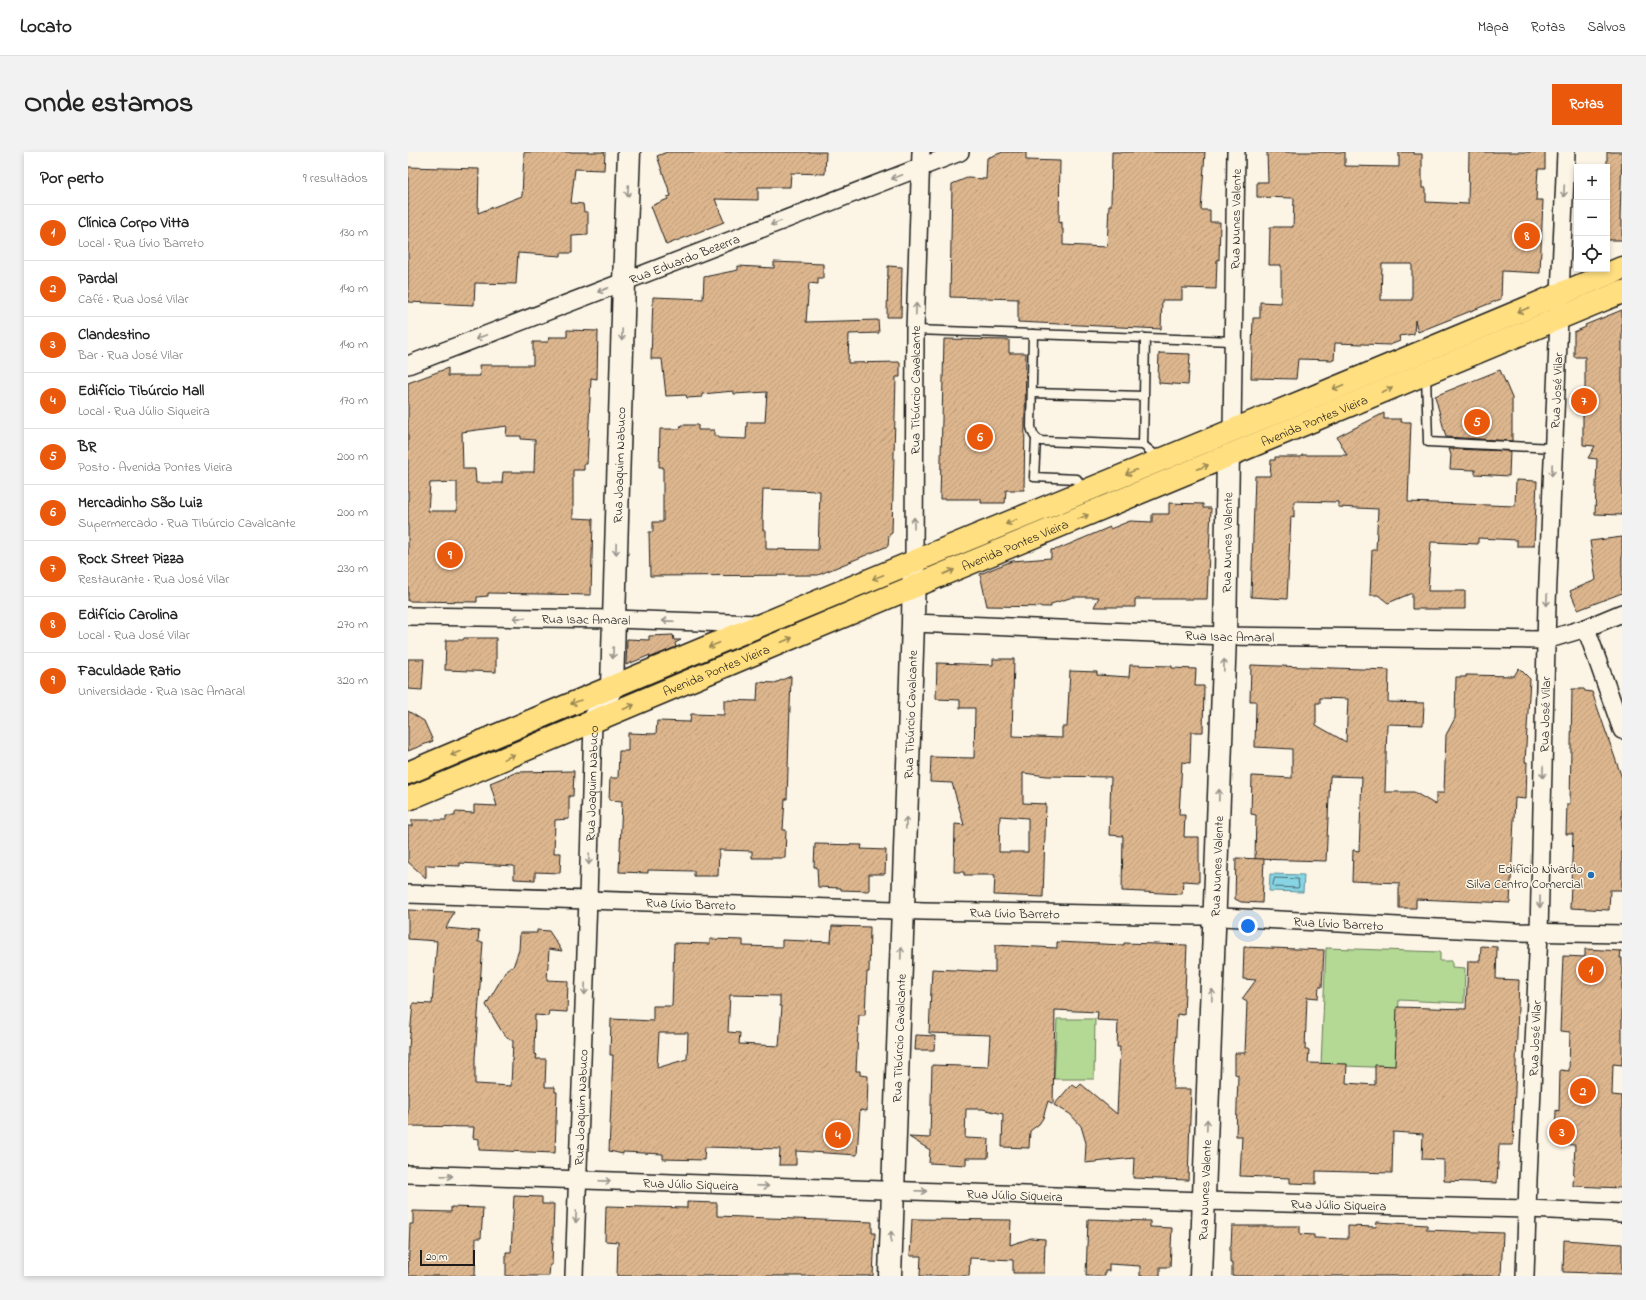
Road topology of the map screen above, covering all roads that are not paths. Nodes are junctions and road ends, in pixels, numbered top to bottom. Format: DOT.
graph roads {
  1 [pos="629,152"];
  2 [pos="960,152"];
  3 [pos="1236,152"];
  4 [pos="1566,152"];
  5 [pos="920,160"];
  6 [pos="1622,268"];
  7 [pos="624,282"];
  8 [pos="1622,292"];
  9 [pos="1559,295"];
  10 [pos="1558,319"];
  11 [pos="915,330"];
  12 [pos="1033,334"];
  13 [pos="1146,338"];
  14 [pos="1234,342"];
  15 [pos="408,365"];
  16 [pos="1426,374"];
  17 [pos="1032,393"];
  18 [pos="1144,396"];
  19 [pos="1232,431"];
  20 [pos="1036,439"];
  21 [pos="1143,445"];
  22 [pos="1553,448"];
  23 [pos="1228,456"];
  24 [pos="1161,460"];
  25 [pos="1082,492"];
  26 [pos="914,562"];
  27 [pos="914,587"];
  28 [pos="1622,613"];
  29 [pos="408,616"];
  30 [pos="614,619"];
  31 [pos="913,623"];
  32 [pos="763,625"];
  33 [pos="1586,628"];
  34 [pos="1225,636"];
  35 [pos="1546,640"];
  36 [pos="612,687"];
  37 [pos="593,722"];
  38 [pos="1622,730"];
  39 [pos="408,773"];
  40 [pos="408,799"];
  41 [pos="408,894"];
  42 [pos="588,900"];
  43 [pos="903,909"];
  44 [pos="1214,917"];
  45 [pos="1539,932"];
  46 [pos="1622,934"];
  47 [pos="408,1174"];
  48 [pos="577,1180"];
  49 [pos="892,1190"];
  50 [pos="1204,1201"];
  51 [pos="1527,1209"];
  52 [pos="1622,1213"];
  53 [pos="574,1276"];
  54 [pos="890,1276"];
  55 [pos="1201,1276"];
  56 [pos="1525,1276"];
  1 -- 7 [label="street, Rua Joaquim Nabuco, one-way"];
  2 -- 5 [label="street, Rua Eduardo Bezerra"];
  3 -- 14 [label="street, Rua Nunes Valente"];
  4 -- 9 [label="street, Rua José Vilar, one-way"];
  5 -- 7 [label="street, Rua Eduardo Bezerra, one-way"];
  11 -- 5 [label="street, Rua Tibúrcio Cavalcante, one-way"];
  6 -- 9 [label="main road, Avenida Pontes Vieira"];
  7 -- 15 [label="street, Rua Eduardo Bezerra, one-way"];
  7 -- 30 [label="street, Rua Joaquim Nabuco, one-way"];
  8 -- 10 [label="main road, Avenida Pontes Vieira"];
  9 -- 10 [label="street, Rua José Vilar"];
  9 -- 19 [label="main road, Avenida Pontes Vieira, one-way"];
  10 -- 16 [label="main road, Avenida Pontes Vieira"];
  10 -- 22 [label="street, Rua José Vilar"];
  11 -- 12 [label="lane"];
  26 -- 11 [label="street, Rua Tibúrcio Cavalcante, one-way"];
  12 -- 13 [label="lane"];
  12 -- 17 [label="lane"];
  13 -- 14 [label="lane"];
  13 -- 18 [label="lane"];
  14 -- 19 [label="street, Rua Nunes Valente"];
  16 -- 22 [label="lane"];
  23 -- 16 [label="main road, Avenida Pontes Vieira, one-way"];
  17 -- 18 [label="lane"];
  17 -- 20 [label="lane"];
  18 -- 21 [label="lane"];
  19 -- 24 [label="main road, Avenida Pontes Vieira"];
  20 -- 21 [label="lane"];
  20 -- 25 [label="lane"];
  21 -- 24 [label="lane"];
  22 -- 35 [label="street, Rua José Vilar, one-way"];
  27 -- 23 [label="main road, Avenida Pontes Vieira, one-way"];
  23 -- 34 [label="street, Rua Nunes Valente"];
  24 -- 25 [label="main road, Avenida Pontes Vieira, one-way"];
  25 -- 26 [label="main road, Avenida Pontes Vieira, one-way"];
  26 -- 27 [label="street, Rua Tibúrcio Cavalcante"];
  26 -- 32 [label="main road, Avenida Pontes Vieira, one-way"];
  27 -- 31 [label="street, Rua Tibúrcio Cavalcante"];
  37 -- 27 [label="main road, Avenida Pontes Vieira, one-way"];
  28 -- 33 [label="street, Rua Isac Amaral"];
  30 -- 29 [label="street, Rua Isac Amaral, one-way"];
  32 -- 30 [label="street, Rua Isac Amaral, one-way"];
  30 -- 36 [label="street, Rua Joaquim Nabuco, one-way"];
  31 -- 34 [label="street, Rua Isac Amaral"];
  43 -- 31 [label="street, Rua Tibúrcio Cavalcante, one-way"];
  32 -- 36 [label="main road, Avenida Pontes Vieira, one-way"];
  33 -- 35 [label="street, Rua Isac Amaral"];
  33 -- 38 [label="street"];
  34 -- 35 [label="street, Rua Isac Amaral"];
  44 -- 34 [label="street, Rua Nunes Valente, one-way"];
  35 -- 45 [label="street, Rua José Vilar, one-way"];
  36 -- 37 [label="street, Rua Joaquim Nabuco"];
  36 -- 39 [label="main road, Avenida Pontes Vieira, one-way"];
  40 -- 37 [label="main road, Avenida Pontes Vieira, one-way"];
  37 -- 42 [label="street, Rua Joaquim Nabuco, one-way"];
  41 -- 42 [label="street, Rua Lívio Barreto"];
  42 -- 43 [label="street, Rua Lívio Barreto"];
  42 -- 48 [label="street, Rua Joaquim Nabuco, one-way"];
  43 -- 44 [label="street, Rua Lívio Barreto"];
  49 -- 43 [label="street, Rua Tibúrcio Cavalcante, one-way"];
  44 -- 45 [label="street, Rua Lívio Barreto"];
  50 -- 44 [label="street, Rua Nunes Valente, one-way"];
  45 -- 46 [label="street, Rua Lívio Barreto"];
  45 -- 51 [label="street, Rua José Vilar"];
  47 -- 48 [label="street, Rua Júlio Siqueira, one-way"];
  48 -- 49 [label="street, Rua Júlio Siqueira, one-way"];
  48 -- 53 [label="street, Rua Joaquim Nabuco, one-way"];
  49 -- 50 [label="street, Rua Júlio Siqueira, one-way"];
  54 -- 49 [label="street, Rua Tibúrcio Cavalcante, one-way"];
  50 -- 51 [label="street, Rua Júlio Siqueira"];
  50 -- 55 [label="street, Rua Nunes Valente"];
  51 -- 52 [label="street, Rua Júlio Siqueira"];
  51 -- 56 [label="street, Rua José Vilar"];
}
